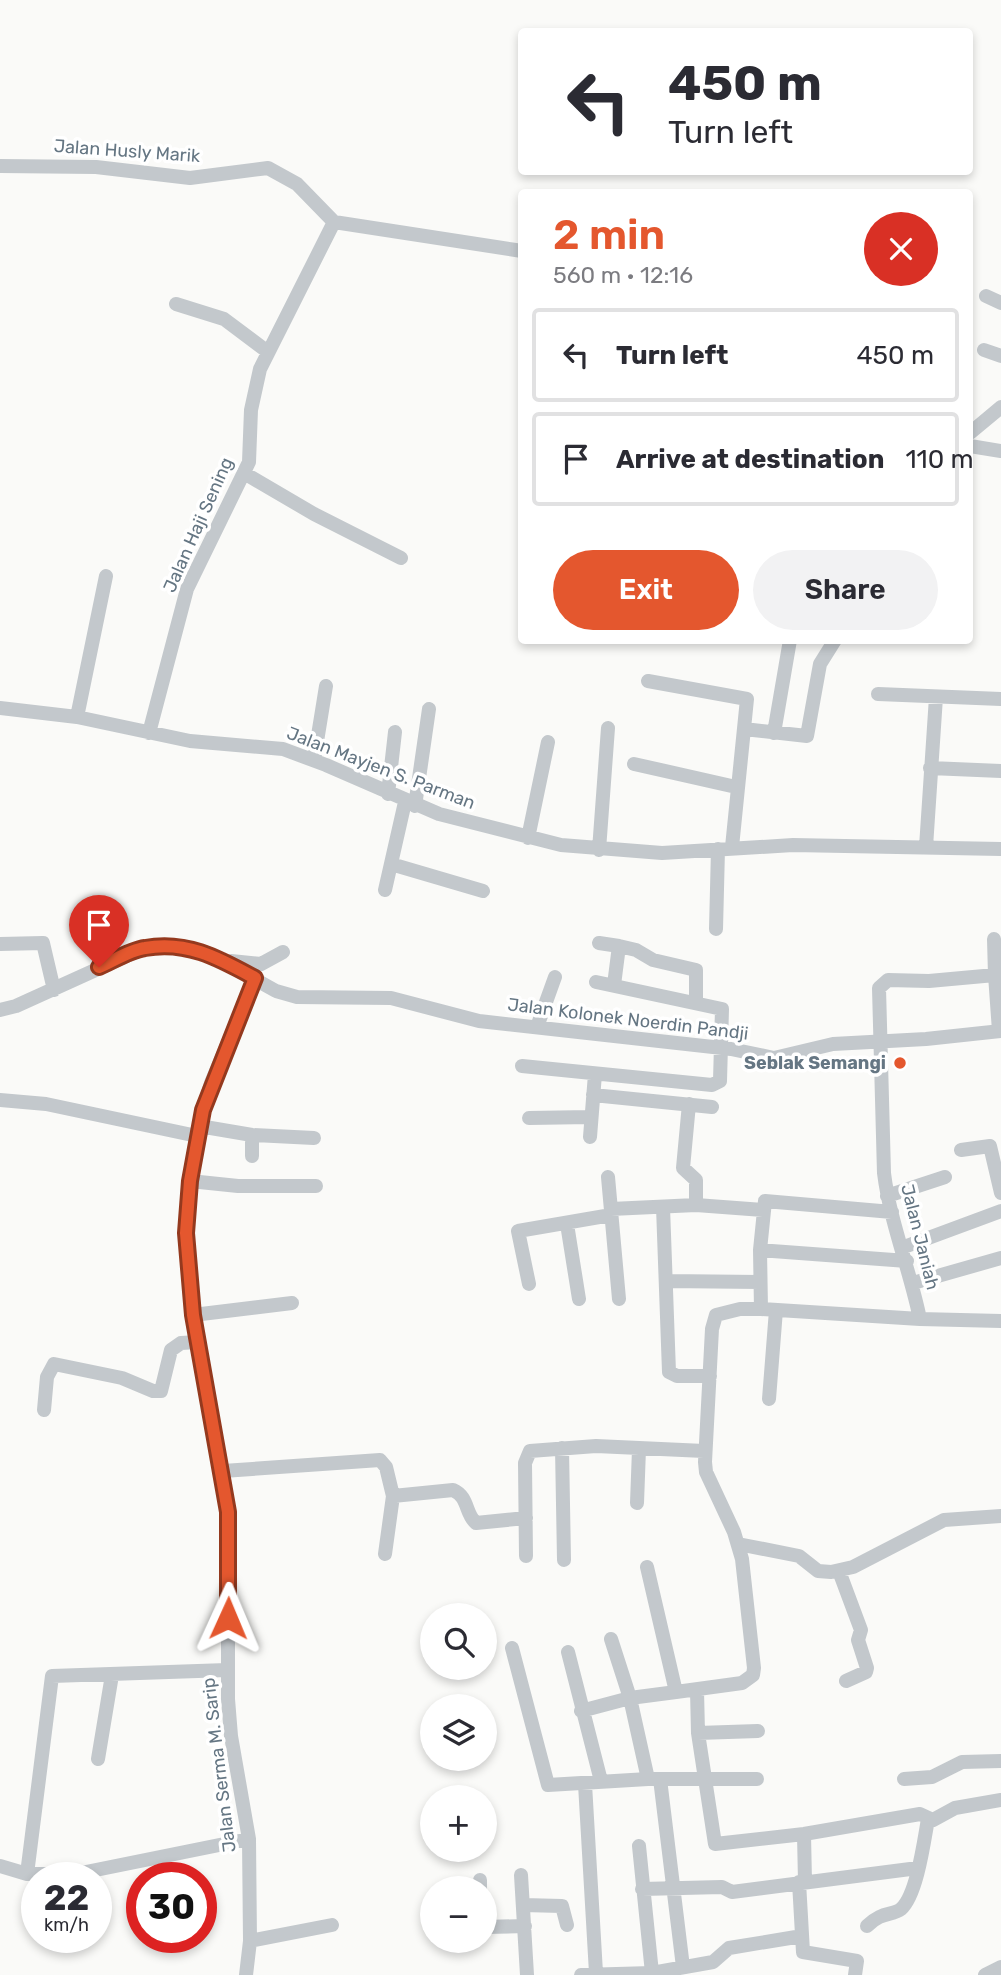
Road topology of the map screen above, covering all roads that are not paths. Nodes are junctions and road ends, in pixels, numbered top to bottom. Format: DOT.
graph roads {
  1 [pos="0,166"];
  2 [pos="334,222"];
  3 [pos="518,250"];
  4 [pos="986,296"];
  5 [pos="1001,303"];
  6 [pos="176,304"];
  7 [pos="984,350"];
  8 [pos="268,352"];
  9 [pos="1001,356"];
  10 [pos="1001,407"];
  11 [pos="973,430"];
  12 [pos="973,446"];
  13 [pos="1001,451"];
  14 [pos="244,473"];
  15 [pos="401,558"];
  16 [pos="106,576"];
  17 [pos="789,644"];
  18 [pos="832,644"];
  19 [pos="648,681"];
  20 [pos="326,686"];
  21 [pos="878,694"];
  22 [pos="936,696"];
  23 [pos="1001,699"];
  24 [pos="0,708"];
  25 [pos="429,709"];
  26 [pos="76,717"];
  27 [pos="608,728"];
  28 [pos="744,729"];
  29 [pos="395,732"];
  30 [pos="149,733"];
  31 [pos="774,733"];
  32 [pos="548,742"];
  33 [pos="314,760"];
  34 [pos="634,764"];
  35 [pos="930,768"];
  36 [pos="1001,771"];
  37 [pos="736,787"];
  38 [pos="388,794"];
  39 [pos="410,804"];
  40 [pos="528,838"];
  41 [pos="926,847"];
  42 [pos="725,848"];
  43 [pos="1001,849"];
  44 [pos="599,850"];
  45 [pos="391,864"];
  46 [pos="385,890"];
  47 [pos="483,891"];
  48 [pos="716,929"];
  49 [pos="994,939"];
  50 [pos="598,943"];
  51 [pos="0,944"];
  52 [pos="619,946"];
  53 [pos="283,951"];
  54 [pos="220,959"];
  55 [pos="997,971"];
  56 [pos="255,978"];
  57 [pos="555,978"];
  58 [pos="596,982"];
  59 [pos="614,985"];
  60 [pos="54,990"];
  61 [pos="696,1003"];
  62 [pos="0,1010"];
  63 [pos="537,1027"];
  64 [pos="1000,1031"];
  65 [pos="880,1042"];
  66 [pos="721,1048"];
  67 [pos="522,1066"];
  68 [pos="595,1074"];
  69 [pos="593,1096"];
  70 [pos="0,1100"];
  71 [pos="689,1104"];
  72 [pos="712,1107"];
  73 [pos="590,1117"];
  74 [pos="529,1118"];
  75 [pos="198,1131"];
  76 [pos="252,1135"];
  77 [pos="590,1137"];
  78 [pos="314,1138"];
  79 [pos="996,1147"];
  80 [pos="961,1150"];
  81 [pos="252,1156"];
  82 [pos="608,1177"];
  83 [pos="945,1177"];
  84 [pos="190,1181"];
  85 [pos="316,1186"];
  86 [pos="1001,1193"];
  87 [pos="887,1196"];
  88 [pos="696,1205"];
  89 [pos="663,1207"];
  90 [pos="763,1210"];
  91 [pos="1001,1211"];
  92 [pos="611,1212"];
  93 [pos="892,1212"];
  94 [pos="567,1224"];
  95 [pos="760,1250"];
  96 [pos="906,1254"];
  97 [pos="1001,1258"];
  98 [pos="666,1281"];
  99 [pos="760,1282"];
  100 [pos="913,1283"];
  101 [pos="529,1284"];
  102 [pos="579,1298"];
  103 [pos="619,1299"];
  104 [pos="292,1303"];
  105 [pos="761,1309"];
  106 [pos="776,1310"];
  107 [pos="193,1315"];
  108 [pos="920,1319"];
  109 [pos="1001,1321"];
  110 [pos="198,1342"];
  111 [pos="710,1376"];
  112 [pos="769,1399"];
  113 [pos="44,1410"];
  114 [pos="562,1448"];
  115 [pos="639,1449"];
  116 [pos="704,1451"];
  117 [pos="223,1471"];
  118 [pos="393,1496"];
  119 [pos="637,1503"];
  120 [pos="1001,1516"];
  121 [pos="526,1518"];
  122 [pos="738,1544"];
  123 [pos="385,1554"];
  124 [pos="526,1556"];
  125 [pos="564,1560"];
  126 [pos="647,1567"];
  127 [pos="839,1571"];
  128 [pos="611,1639"];
  129 [pos="512,1648"];
  130 [pos="568,1652"];
  131 [pos="227,1670"];
  132 [pos="113,1675"];
  133 [pos="846,1681"];
  134 [pos="697,1689"];
  135 [pos="676,1692"];
  136 [pos="630,1699"];
  137 [pos="581,1711"];
  138 [pos="758,1731"];
  139 [pos="698,1733"];
  140 [pos="98,1759"];
  141 [pos="1001,1761"];
  142 [pos="654,1779"];
  143 [pos="705,1779"];
  144 [pos="757,1779"];
  145 [pos="904,1779"];
  146 [pos="601,1781"];
  147 [pos="585,1784"];
  148 [pos="1001,1800"];
  149 [pos="928,1819"];
  150 [pos="804,1834"];
  151 [pos="249,1839"];
  152 [pos="639,1846"];
  153 [pos="28,1862"];
  154 [pos="0,1866"];
  155 [pos="112,1867"];
  156 [pos="918,1868"];
  157 [pos="21,1872"];
  158 [pos="521,1875"];
  159 [pos="802,1882"];
  160 [pos="642,1889"];
  161 [pos="674,1889"];
  162 [pos="523,1905"];
  163 [pos="332,1924"];
  164 [pos="567,1925"];
  165 [pos="524,1926"];
  166 [pos="867,1926"];
  167 [pos="497,1927"];
  168 [pos="802,1936"];
  169 [pos="250,1941"];
  170 [pos="683,1967"];
  171 [pos="1001,1967"];
  172 [pos="715,1968"];
  173 [pos="589,1974"];
  174 [pos="642,1974"];
  175 [pos="246,1975"];
  176 [pos="527,1975"];
  177 [pos="855,1975"];
  178 [pos="985,1975"];
  1 -- 2 [label="street, Jalan Husly Marik"];
  2 -- 3 [label="street"];
  2 -- 8 [label="street, Jalan Haji Sening"];
  4 -- 5 [label="street"];
  6 -- 8 [label="street"];
  7 -- 9 [label="street"];
  8 -- 14 [label="street, Jalan Haji Sening"];
  10 -- 11 [label="street"];
  12 -- 13 [label="street"];
  14 -- 15 [label="street"];
  14 -- 30 [label="street, Jalan Haji Sening"];
  16 -- 26 [label="street"];
  17 -- 31 [label="street"];
  18 -- 31 [label="street"];
  19 -- 28 [label="street"];
  20 -- 33 [label="street"];
  21 -- 22 [label="street"];
  22 -- 23 [label="street"];
  22 -- 35 [label="street"];
  24 -- 26 [label="street, Jalan Mayjen S. Parman"];
  25 -- 39 [label="street"];
  26 -- 30 [label="street, Jalan Mayjen S. Parman"];
  27 -- 44 [label="street"];
  28 -- 31 [label="street"];
  28 -- 37 [label="street"];
  29 -- 38 [label="street"];
  30 -- 33 [label="street, Jalan Mayjen S. Parman"];
  32 -- 40 [label="street"];
  33 -- 38 [label="street, Jalan Mayjen S. Parman"];
  34 -- 37 [label="street"];
  35 -- 36 [label="street"];
  35 -- 41 [label="street"];
  37 -- 42 [label="street"];
  38 -- 39 [label="street, Jalan Mayjen S. Parman"];
  39 -- 40 [label="street, Jalan Mayjen S. Parman"];
  39 -- 45 [label="street"];
  40 -- 44 [label="street, Jalan Mayjen S. Parman"];
  41 -- 42 [label="street, Jalan Mayjen S. Parman"];
  41 -- 43 [label="street, Jalan Mayjen S. Parman"];
  42 -- 44 [label="street, Jalan Mayjen S. Parman"];
  42 -- 48 [label="street"];
  45 -- 46 [label="street"];
  45 -- 47 [label="street"];
  49 -- 55 [label="street"];
  50 -- 52 [label="street"];
  51 -- 60 [label="street"];
  52 -- 59 [label="street"];
  52 -- 61 [label="street"];
  53 -- 54 [label="street"];
  54 -- 56 [label="street, Jalan Kolonek Noerdin Pandji"];
  54 -- 60 [label="street"];
  55 -- 64 [label="street"];
  55 -- 65 [label="street, Jalan Janiah"];
  56 -- 63 [label="street, Jalan Kolonek Noerdin Pandji"];
  56 -- 75 [label="street, Jalan Serma M. Sarip"];
  57 -- 63 [label="street"];
  58 -- 59 [label="street"];
  59 -- 61 [label="street"];
  60 -- 62 [label="street"];
  61 -- 66 [label="street"];
  63 -- 66 [label="street, Jalan Kolonek Noerdin Pandji"];
  64 -- 65 [label="street, Jalan Kolonek Noerdin Pandji"];
  65 -- 66 [label="street, Jalan Kolonek Noerdin Pandji"];
  65 -- 87 [label="street, Jalan Janiah"];
  66 -- 68 [label="street"];
  67 -- 68 [label="street"];
  68 -- 69 [label="street"];
  69 -- 71 [label="street"];
  69 -- 73 [label="street"];
  70 -- 75 [label="street"];
  71 -- 72 [label="street"];
  71 -- 88 [label="street"];
  73 -- 74 [label="street"];
  73 -- 77 [label="street"];
  75 -- 76 [label="street"];
  75 -- 84 [label="street, Jalan Serma M. Sarip"];
  76 -- 78 [label="street"];
  76 -- 81 [label="street"];
  79 -- 80 [label="street"];
  79 -- 86 [label="street"];
  82 -- 92 [label="street"];
  83 -- 87 [label="street"];
  84 -- 85 [label="street"];
  84 -- 107 [label="street, Jalan Serma M. Sarip"];
  87 -- 93 [label="street, Jalan Janiah"];
  88 -- 89 [label="street"];
  88 -- 90 [label="street"];
  89 -- 92 [label="street"];
  89 -- 98 [label="street"];
  90 -- 93 [label="street"];
  90 -- 95 [label="street"];
  91 -- 96 [label="street"];
  92 -- 94 [label="street"];
  92 -- 103 [label="street"];
  93 -- 96 [label="street, Jalan Janiah"];
  94 -- 101 [label="street"];
  94 -- 102 [label="street"];
  95 -- 96 [label="street"];
  95 -- 99 [label="street"];
  96 -- 100 [label="street, Jalan Janiah"];
  97 -- 100 [label="street"];
  98 -- 99 [label="street"];
  98 -- 111 [label="street"];
  99 -- 105 [label="street"];
  100 -- 108 [label="street, Jalan Janiah"];
  104 -- 107 [label="street"];
  105 -- 106 [label="street"];
  105 -- 111 [label="street"];
  106 -- 108 [label="street"];
  106 -- 112 [label="street"];
  107 -- 110 [label="street, Jalan Serma M. Sarip"];
  108 -- 109 [label="street"];
  110 -- 113 [label="street"];
  110 -- 117 [label="street, Jalan Serma M. Sarip"];
  111 -- 116 [label="street"];
  114 -- 115 [label="street"];
  114 -- 121 [label="street"];
  114 -- 125 [label="street"];
  115 -- 116 [label="street"];
  115 -- 119 [label="street"];
  116 -- 122 [label="street"];
  117 -- 118 [label="street"];
  117 -- 131 [label="street, Jalan Serma M. Sarip"];
  118 -- 121 [label="street"];
  118 -- 123 [label="street"];
  120 -- 127 [label="street"];
  121 -- 124 [label="street"];
  122 -- 127 [label="street"];
  122 -- 134 [label="street"];
  126 -- 135 [label="street"];
  127 -- 133 [label="street"];
  128 -- 136 [label="street"];
  129 -- 147 [label="street"];
  130 -- 137 [label="street"];
  131 -- 132 [label="street"];
  131 -- 151 [label="street, Jalan Serma M. Sarip"];
  132 -- 140 [label="street"];
  132 -- 153 [label="street"];
  134 -- 135 [label="street"];
  134 -- 139 [label="street"];
  135 -- 136 [label="street"];
  136 -- 137 [label="street"];
  136 -- 142 [label="street"];
  137 -- 146 [label="street"];
  138 -- 139 [label="street"];
  139 -- 143 [label="street"];
  141 -- 145 [label="street"];
  142 -- 143 [label="street"];
  142 -- 146 [label="street"];
  142 -- 161 [label="street"];
  143 -- 144 [label="street"];
  143 -- 150 [label="street"];
  146 -- 147 [label="street"];
  147 -- 173 [label="street"];
  148 -- 149 [label="street"];
  149 -- 150 [label="street"];
  149 -- 156 [label="street"];
  150 -- 159 [label="street"];
  151 -- 155 [label="street"];
  151 -- 169 [label="street, Jalan Serma M. Sarip"];
  152 -- 160 [label="street"];
  154 -- 157 [label="street"];
  156 -- 159 [label="street"];
  156 -- 166 [label="street"];
  158 -- 162 [label="street"];
  159 -- 161 [label="street"];
  159 -- 168 [label="street"];
  160 -- 161 [label="street"];
  160 -- 174 [label="street"];
  161 -- 170 [label="street"];
  162 -- 164 [label="street"];
  162 -- 165 [label="street"];
  163 -- 169 [label="street"];
  165 -- 167 [label="street"];
  165 -- 176 [label="street"];
  168 -- 172 [label="street"];
  168 -- 177 [label="street"];
  169 -- 175 [label="street, Jalan Serma M. Sarip"];
  170 -- 172 [label="street"];
  170 -- 174 [label="street"];
  171 -- 178 [label="street"];
  173 -- 174 [label="street"];
}
